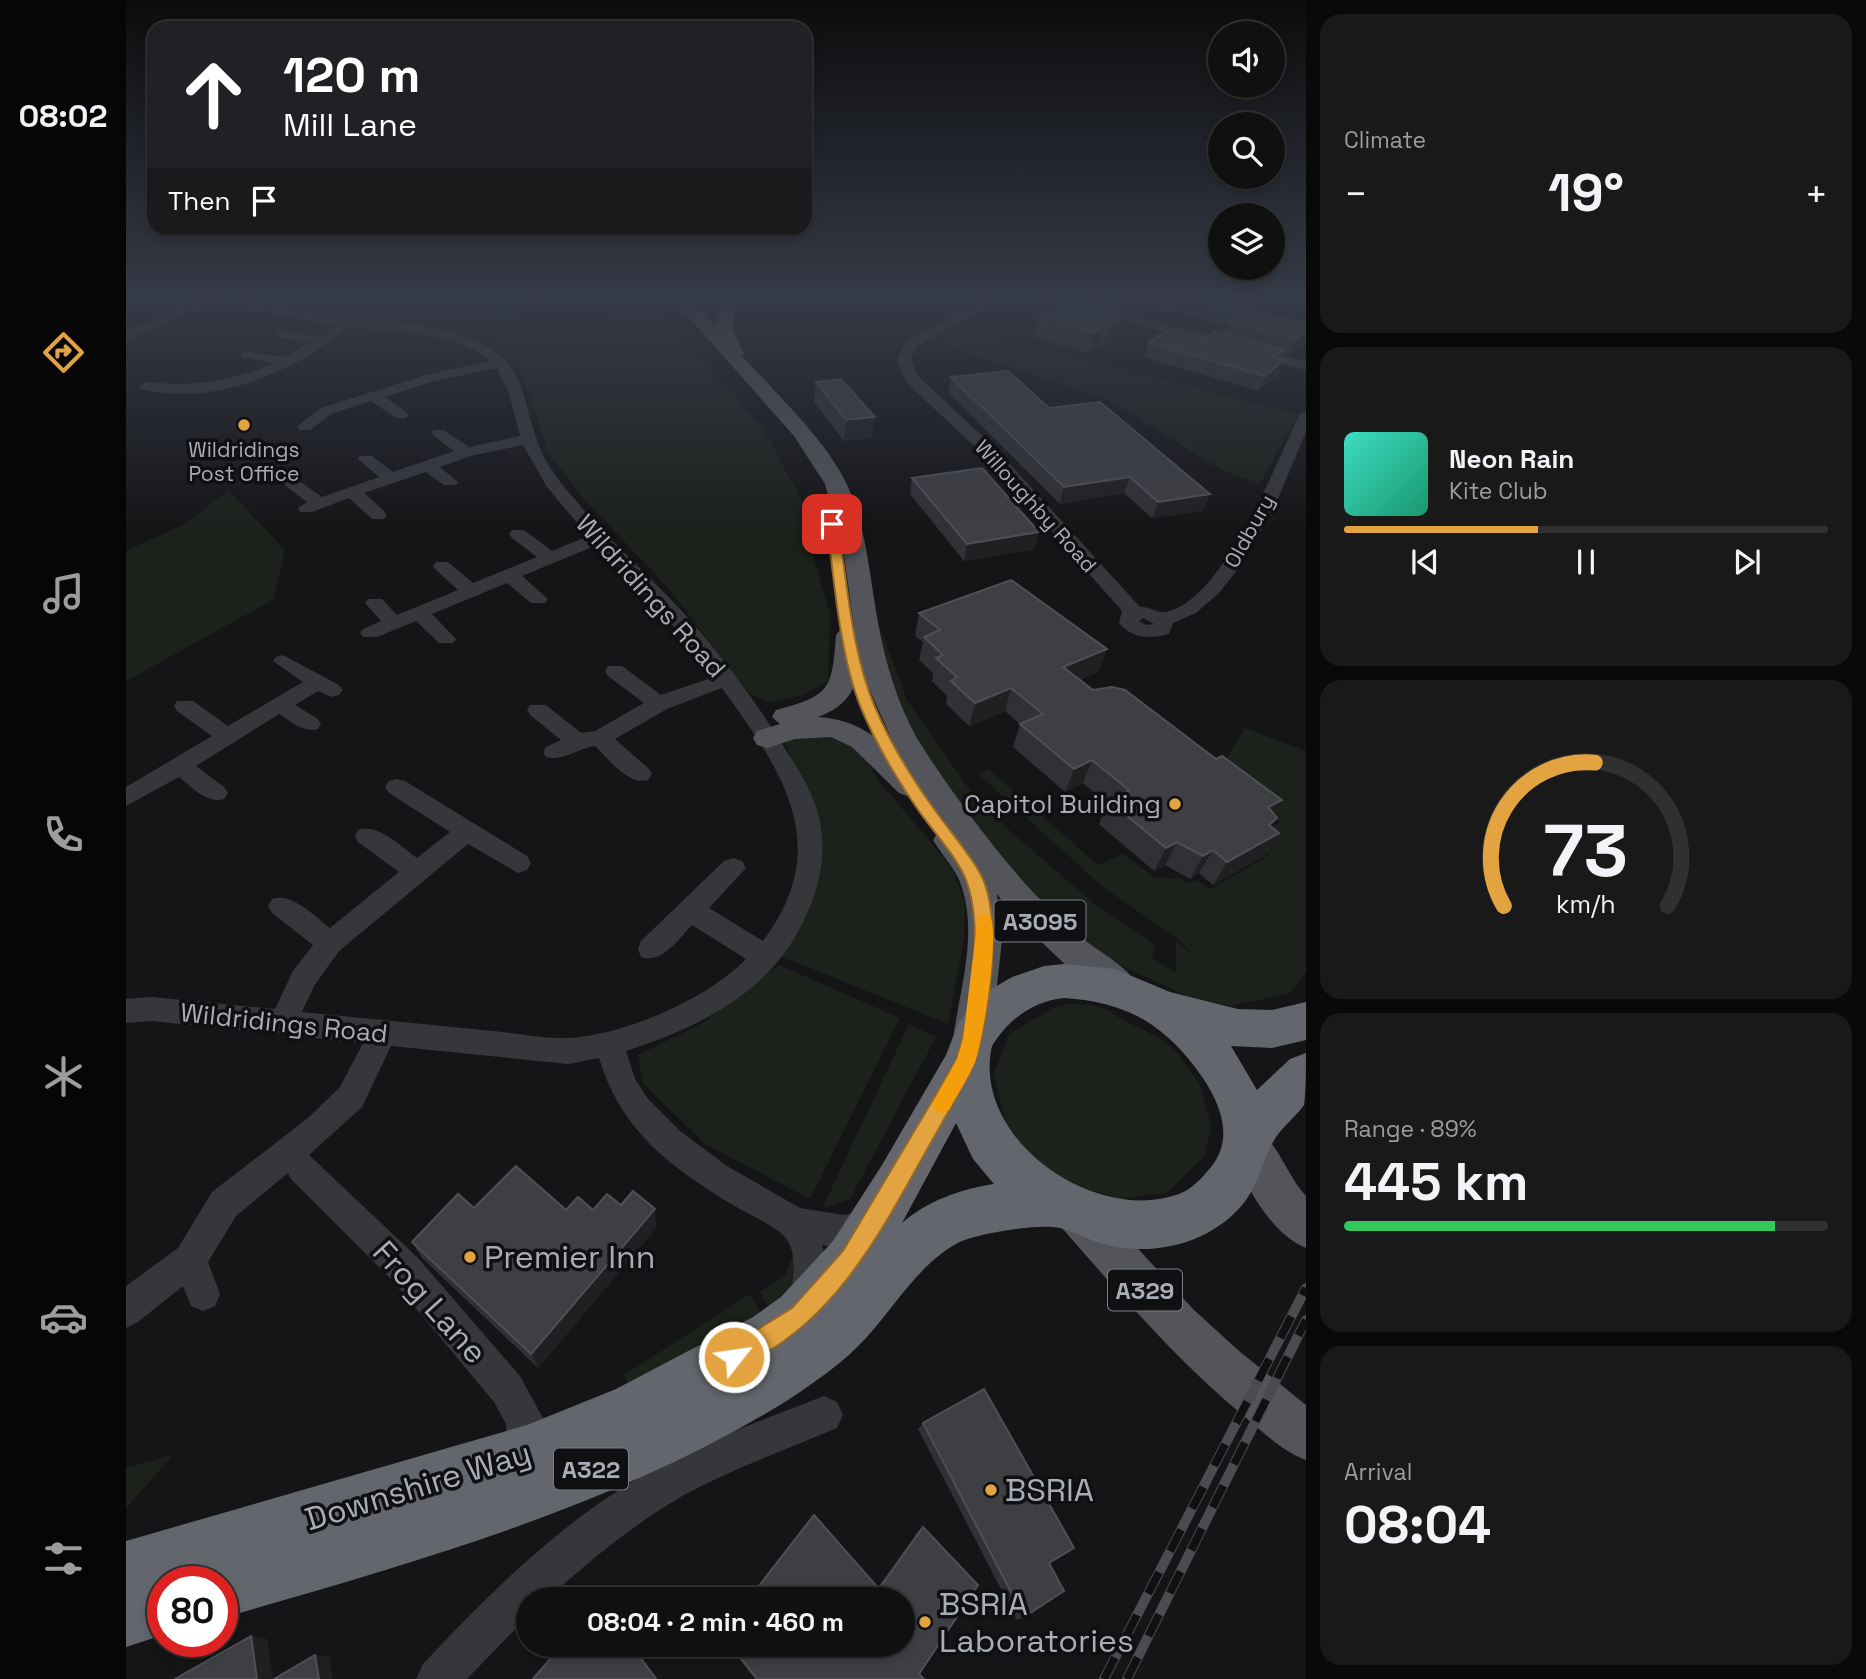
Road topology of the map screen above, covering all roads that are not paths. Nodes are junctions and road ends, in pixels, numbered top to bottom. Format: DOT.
graph roads {
  1 [pos="259,375"];
  2 [pos="443,375"];
  3 [pos="509,375"];
  4 [pos="738,375"];
  5 [pos="750,375"];
  6 [pos="909,375"];
  7 [pos="431,378"];
  8 [pos="194,379"];
  9 [pos="146,386"];
  10 [pos="212,388"];
  11 [pos="448,389"];
  12 [pos="180,391"];
  13 [pos="373,396"];
  14 [pos="170,407"];
  15 [pos="401,415"];
  16 [pos="1306,415"];
  17 [pos="305,427"];
  18 [pos="439,433"];
  19 [pos="528,439"];
  20 [pos="466,452"];
  21 [pos="366,459"];
  22 [pos="427,465"];
  23 [pos="391,478"];
  24 [pos="450,482"];
  25 [pos="292,483"];
  26 [pos="352,492"];
  27 [pos="378,515"];
  28 [pos="518,534"];
  29 [pos="599,538"];
  30 [pos="549,557"];
  31 [pos="442,566"];
  32 [pos="508,574"];
  33 [pos="470,590"];
  34 [pos="538,599"];
  35 [pos="374,603"];
  36 [pos="418,612"];
  37 [pos="394,623"];
  38 [pos="369,633"];
  39 [pos="1152,634"];
  40 [pos="849,635"];
  41 [pos="446,639"];
  42 [pos="283,661"];
  43 [pos="615,671"];
  44 [pos="726,680"];
  45 [pos="659,704"];
  46 [pos="280,705"];
  47 [pos="185,706"];
  48 [pos="538,710"];
  49 [pos="310,724"];
  50 [pos="762,731"];
  51 [pos="228,737"];
  52 [pos="600,737"];
  53 [pos="577,741"];
  54 [pos="554,752"];
  55 [pos="179,765"];
  56 [pos="640,774"];
  57 [pos="909,786"];
  58 [pos="397,787"];
  59 [pos="216,793"];
  60 [pos="126,797"];
  61 [pos="466,832"];
  62 [pos="367,836"];
  63 [pos="517,863"];
  64 [pos="733,868"];
  65 [pos="416,871"];
  66 [pos="281,906"];
  67 [pos="690,910"];
  68 [pos="330,943"];
  69 [pos="650,949"];
  70 [pos="766,957"];
  71 [pos="1138,997"];
  72 [pos="126,1011"];
  73 [pos="1306,1021"];
  74 [pos="283,1022"];
  75 [pos="382,1034"];
  76 [pos="610,1045"];
  77 [pos="969,1050"];
  78 [pos="1306,1073"];
  79 [pos="1248,1139"];
  80 [pos="302,1168"];
  81 [pos="1066,1206"];
  82 [pos="795,1224"];
  83 [pos="1306,1227"];
  84 [pos="871,1228"];
  85 [pos="190,1260"];
  86 [pos="203,1294"];
  87 [pos="126,1310"];
  88 [pos="800,1316"];
  89 [pos="824,1415"];
  90 [pos="1306,1436"];
  91 [pos="527,1454"];
  92 [pos="126,1572"];
  93 [pos="238,1582"];
  94 [pos="147,1609"];
  95 [pos="126,1615"];
  96 [pos="438,1679"];
  1 -- 10 [label="street"];
  2 -- 7 [label="street"];
  3 -- 19 [label="street, Wildridings Road"];
  4 -- 40 [label="main road, A3095"];
  5 -- 71 [label="main road, A3095"];
  6 -- 39 [label="street, Willoughby Road"];
  7 -- 11 [label="street"];
  7 -- 13 [label="street"];
  8 -- 10 [label="street"];
  9 -- 12 [label="street"];
  10 -- 12 [label="street"];
  12 -- 14 [label="street"];
  13 -- 15 [label="street"];
  13 -- 17 [label="street"];
  16 -- 39 [label="street, Oldbury"];
  18 -- 20 [label="street"];
  19 -- 20 [label="street"];
  19 -- 29 [label="street, Wildridings Road"];
  20 -- 22 [label="street"];
  21 -- 23 [label="street"];
  22 -- 23 [label="street"];
  22 -- 24 [label="street"];
  23 -- 26 [label="street"];
  25 -- 26 [label="street"];
  26 -- 27 [label="street"];
  28 -- 30 [label="street"];
  29 -- 30 [label="street"];
  29 -- 44 [label="street, Wildridings Road"];
  30 -- 32 [label="street"];
  31 -- 33 [label="street"];
  32 -- 33 [label="street"];
  32 -- 34 [label="street"];
  33 -- 36 [label="street"];
  35 -- 37 [label="street"];
  36 -- 37 [label="street"];
  36 -- 41 [label="street"];
  37 -- 38 [label="street"];
  40 -- 50 [label="main road"];
  40 -- 57 [label="main road, A3095"];
  42 -- 46 [label="street"];
  43 -- 45 [label="street"];
  44 -- 45 [label="street"];
  44 -- 50 [label="street, Wildridings Road"];
  45 -- 52 [label="street"];
  46 -- 49 [label="street"];
  46 -- 51 [label="street"];
  47 -- 51 [label="street"];
  48 -- 53 [label="street"];
  50 -- 57 [label="main road"];
  50 -- 70 [label="street, Wildridings Road"];
  51 -- 55 [label="street"];
  52 -- 53 [label="street"];
  52 -- 56 [label="street"];
  53 -- 54 [label="street"];
  55 -- 59 [label="street"];
  55 -- 60 [label="street"];
  57 -- 77 [label="main road, A3095"];
  58 -- 61 [label="street"];
  61 -- 63 [label="street"];
  61 -- 65 [label="street"];
  62 -- 65 [label="street"];
  64 -- 67 [label="street"];
  65 -- 68 [label="street"];
  66 -- 68 [label="street"];
  67 -- 69 [label="street"];
  67 -- 70 [label="street"];
  68 -- 74 [label="street"];
  70 -- 76 [label="street, Wildridings Road"];
  71 -- 73 [label="highway, Downshire Way"];
  71 -- 77 [label="highway, Downshire Way"];
  71 -- 79 [label="highway"];
  72 -- 74 [label="street, Wildridings Road"];
  74 -- 75 [label="street, Wildridings Road"];
  75 -- 76 [label="street, Wildridings Road"];
  75 -- 85 [label="street"];
  76 -- 82 [label="street"];
  77 -- 81 [label="highway"];
  77 -- 84 [label="highway, Downshire Way / A322"];
  78 -- 79 [label="highway"];
  79 -- 81 [label="highway"];
  79 -- 83 [label="main road"];
  80 -- 91 [label="street, Frog Lane"];
  81 -- 90 [label="main road, A329"];
  81 -- 93 [label="highway, Downshire Way / A322"];
  82 -- 84 [label="street"];
  82 -- 88 [label="street"];
  84 -- 88 [label="highway, Downshire Way / A322"];
  85 -- 86 [label="street"];
  85 -- 87 [label="street"];
  88 -- 91 [label="highway, Downshire Way / A322"];
  89 -- 96 [label="street"];
  91 -- 92 [label="highway, Downshire Way / A322"];
  94 -- 95 [label="highway"];
}
